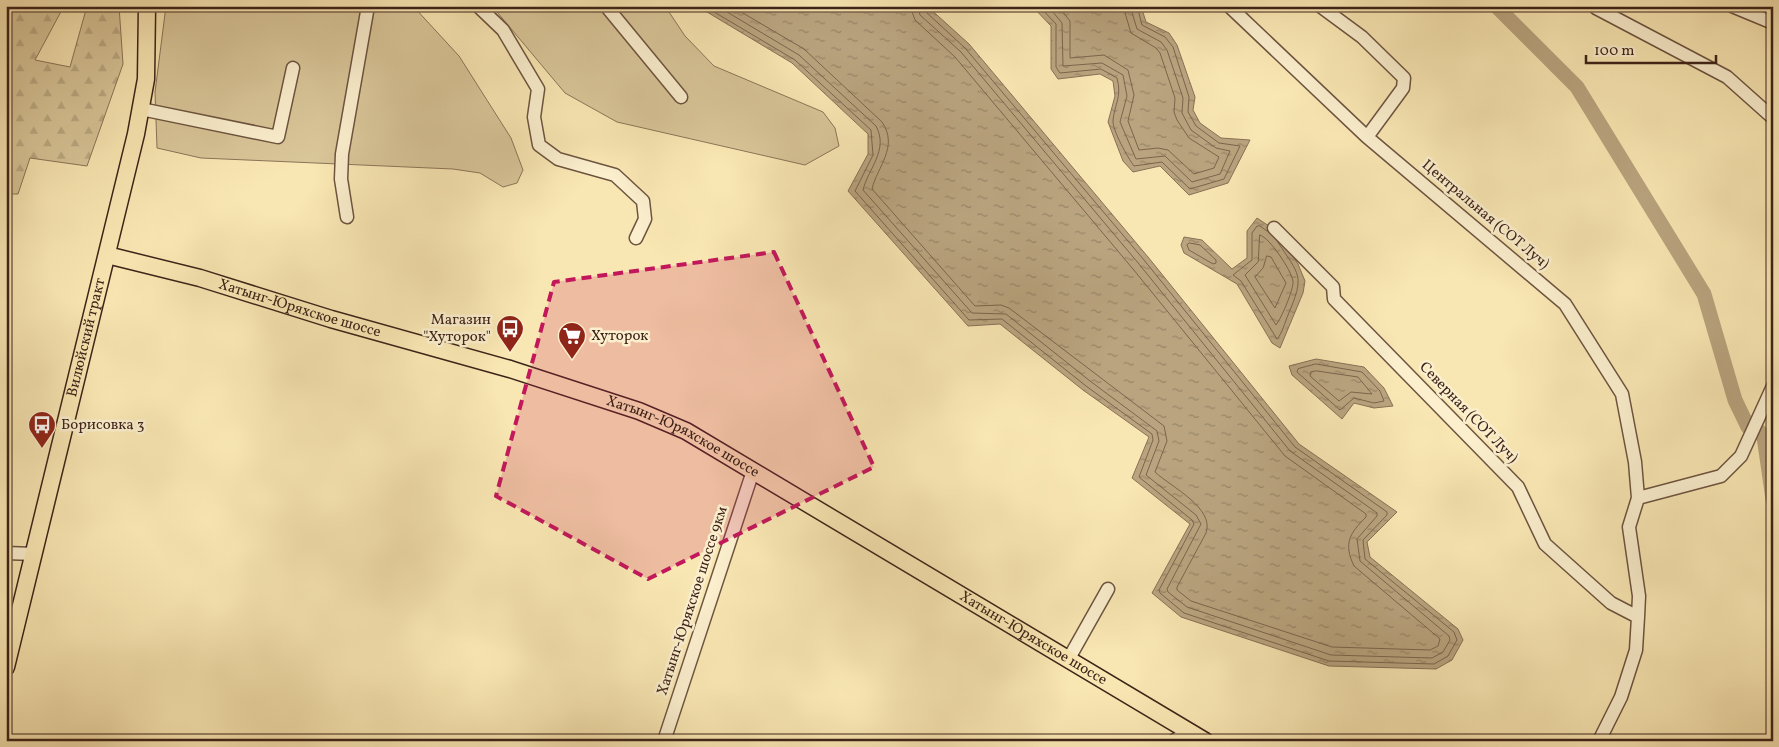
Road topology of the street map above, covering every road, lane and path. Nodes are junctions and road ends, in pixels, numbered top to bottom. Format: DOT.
graph roads {
  1 [pos="147,6"];
  2 [pos="368,6"];
  3 [pos="478,6"];
  4 [pos="606,6"];
  5 [pos="1229,6"];
  6 [pos="1320,6"];
  7 [pos="1732,6"];
  8 [pos="1596,8"];
  9 [pos="1773,23"];
  10 [pos="292,68"];
  11 [pos="681,97"];
  12 [pos="141,109"];
  13 [pos="1773,118"];
  14 [pos="1367,137"];
  15 [pos="346,217"];
  16 [pos="1274,228"];
  17 [pos="636,238"];
  18 [pos="107,255"];
  19 [pos="1773,386"];
  20 [pos="1773,406"];
  21 [pos="1760,416"];
  22 [pos="753,471"];
  23 [pos="1638,498"];
  24 [pos="6,553"];
  25 [pos="34,554"];
  26 [pos="1108,589"];
  27 [pos="1638,617"];
  28 [pos="1068,660"];
  29 [pos="6,667"];
  30 [pos="1189,732"];
  31 [pos="664,741"];
  32 [pos="1173,741"];
  33 [pos="1205,741"];
  34 [pos="1599,741"];
  1 -- 12 [label="main road, Вилюйский тракт"];
  2 -- 15 [label="street"];
  3 -- 17 [label="street"];
  4 -- 11 [label="street"];
  5 -- 14 [label="street, Центральная (СОТ Луч)"];
  6 -- 14 [label="street"];
  7 -- 9 [label="street"];
  8 -- 13 [label="street"];
  10 -- 12 [label="street"];
  12 -- 18 [label="main road, Вилюйский тракт"];
  14 -- 23 [label="street, Центральная (СОТ Луч)"];
  16 -- 27 [label="street, Северная (СОТ Луч)"];
  18 -- 22 [label="main road, Хатынг-Юряхское шоссе"];
  18 -- 25 [label="main road, Вилюйский тракт"];
  19 -- 21 [label="street"];
  20 -- 21 [label="street"];
  21 -- 23 [label="street"];
  22 -- 28 [label="main road, Хатынг-Юряхское шоссе"];
  22 -- 31 [label="street, Хатынг-Юряхское шоссе 9км"];
  23 -- 27 [label="street"];
  24 -- 25 [label="street"];
  25 -- 29 [label="main road, Вилюйский тракт"];
  26 -- 28 [label="street"];
  27 -- 34 [label="street"];
  28 -- 30 [label="main road, Хатынг-Юряхское шоссе"];
  30 -- 32 [label="street"];
  30 -- 33 [label="main road, Хатынг-Юряхское шоссе"];
}
